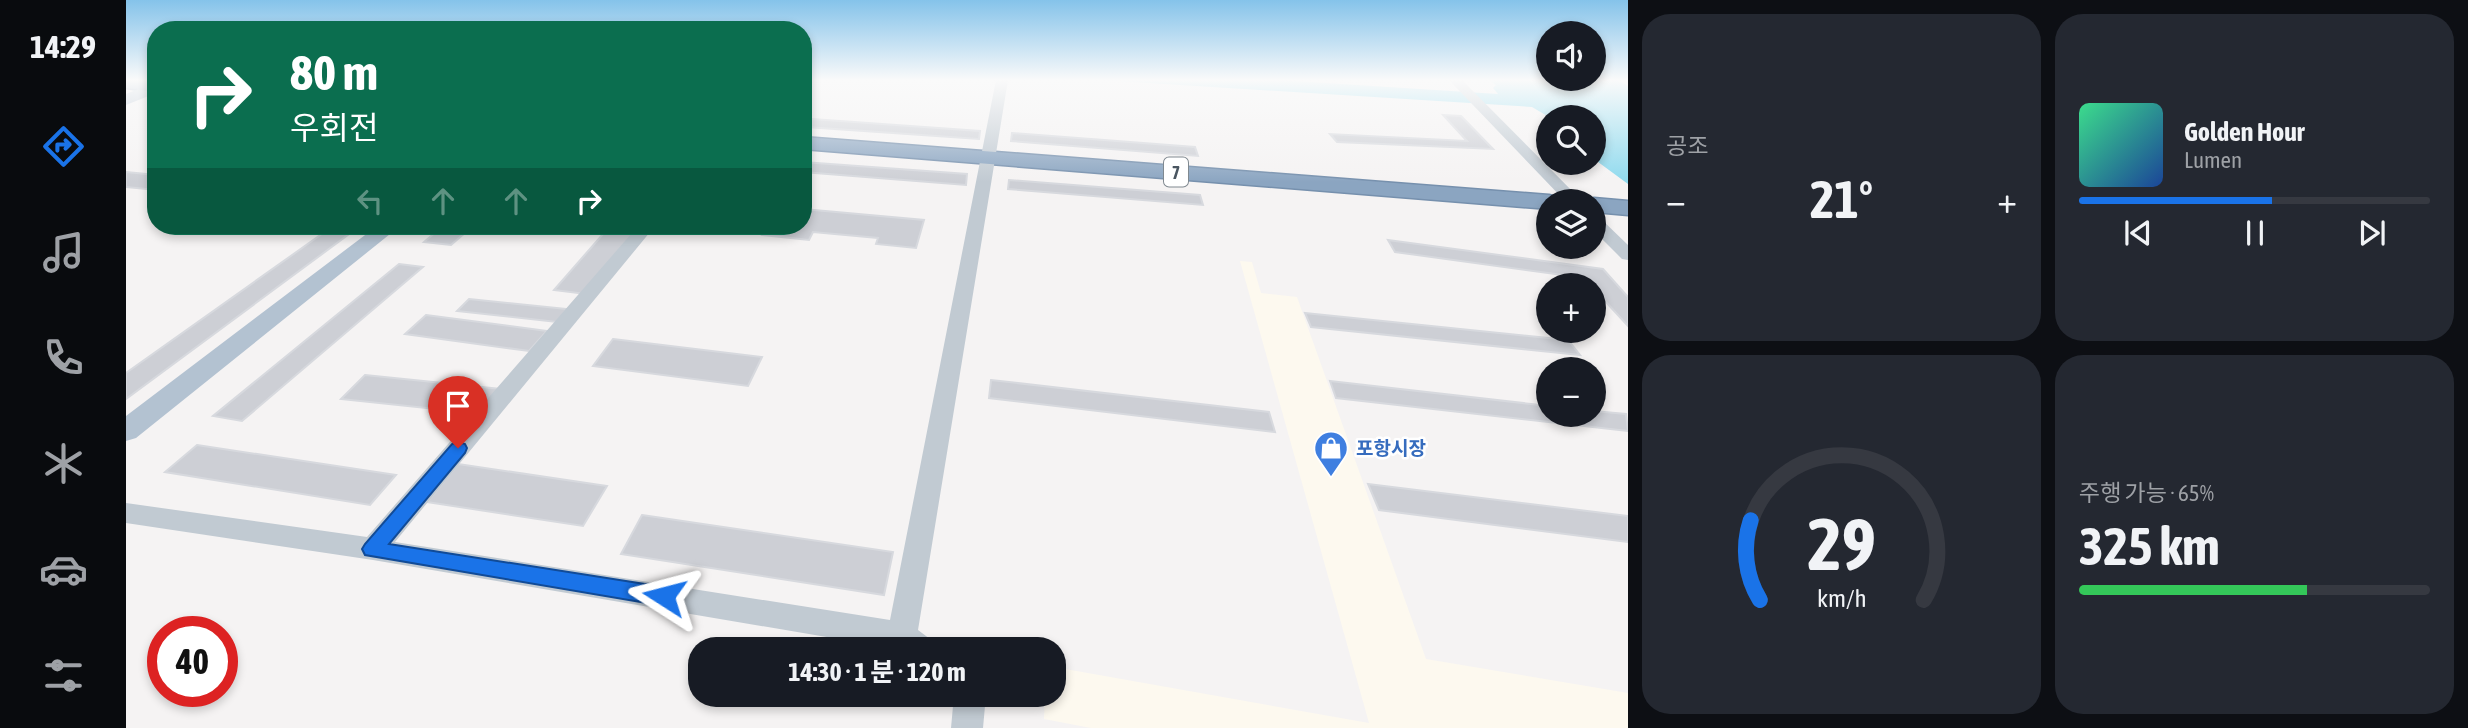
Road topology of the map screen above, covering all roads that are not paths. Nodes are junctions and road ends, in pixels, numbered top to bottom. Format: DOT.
graph roads {
  1 [pos="995,114"];
  2 [pos="1490,114"];
  3 [pos="812,144"];
  4 [pos="987,158"];
  5 [pos="1562,189"];
  6 [pos="1536,201"];
  7 [pos="1606,206"];
  8 [pos="1628,208"];
  9 [pos="1606,233"];
  10 [pos="378,235"];
  11 [pos="639,235"];
  12 [pos="1628,255"];
  13 [pos="126,431"];
  14 [pos="126,513"];
  15 [pos="373,549"];
  16 [pos="881,637"];
  17 [pos="911,637"];
  18 [pos="969,707"];
  19 [pos="967,728"];
  1 -- 4 [label="street"];
  2 -- 5 [label="street"];
  3 -- 4 [label="highway, 7"];
  4 -- 6 [label="highway, 7"];
  4 -- 17 [label="street"];
  7 -- 8 [label="highway"];
  9 -- 12 [label="street"];
  10 -- 13 [label="main road"];
  11 -- 15 [label="street"];
  14 -- 15 [label="street"];
  15 -- 16 [label="street"];
  18 -- 19 [label="street"];
}
